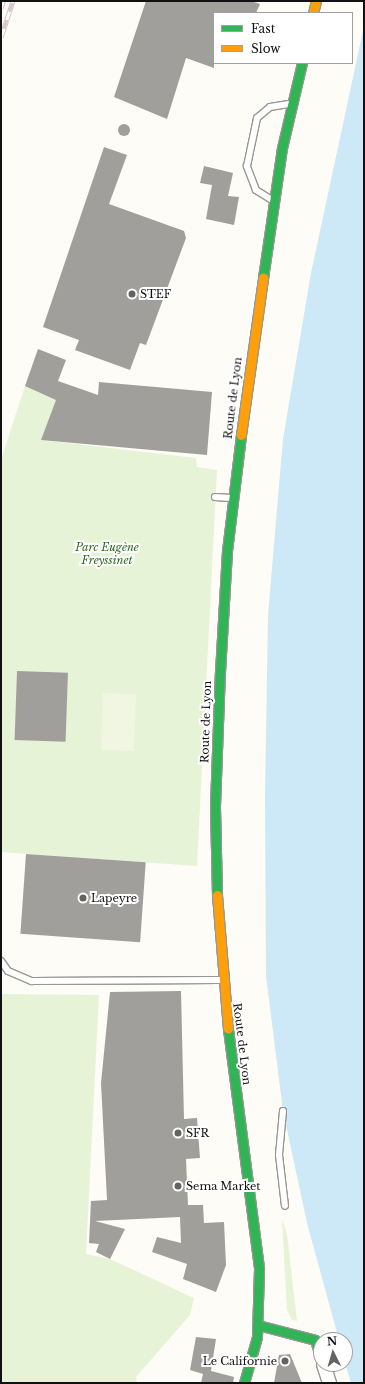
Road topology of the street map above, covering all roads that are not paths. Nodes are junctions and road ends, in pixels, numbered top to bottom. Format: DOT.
graph roads {
  1 [pos="316,1"];
  2 [pos="313,12"];
  3 [pos="302,64"];
  4 [pos="292,104"];
  5 [pos="274,200"];
  6 [pos="215,497"];
  7 [pos="233,498"];
  8 [pos="1,961"];
  9 [pos="222,979"];
  10 [pos="283,1111"];
  11 [pos="285,1206"];
  12 [pos="258,1325"];
  13 [pos="313,1339"];
  14 [pos="326,1372"];
  15 [pos="244,1383"];
  16 [pos="329,1383"];
  1 -- 2 [label="main road"];
  3 -- 4 [label="main road, Route de Lyon"];
  4 -- 5 [label="main road, Route de Lyon"];
  4 -- 5 [label="lane"];
  5 -- 7 [label="main road, Route de Lyon"];
  6 -- 7 [label="lane"];
  7 -- 9 [label="main road, Route de Lyon"];
  8 -- 9 [label="lane"];
  9 -- 12 [label="main road, Route de Lyon"];
  10 -- 11 [label="lane"];
  12 -- 13 [label="main road"];
  12 -- 15 [label="main road, Route de Lyon"];
  14 -- 16 [label="street"];
}
